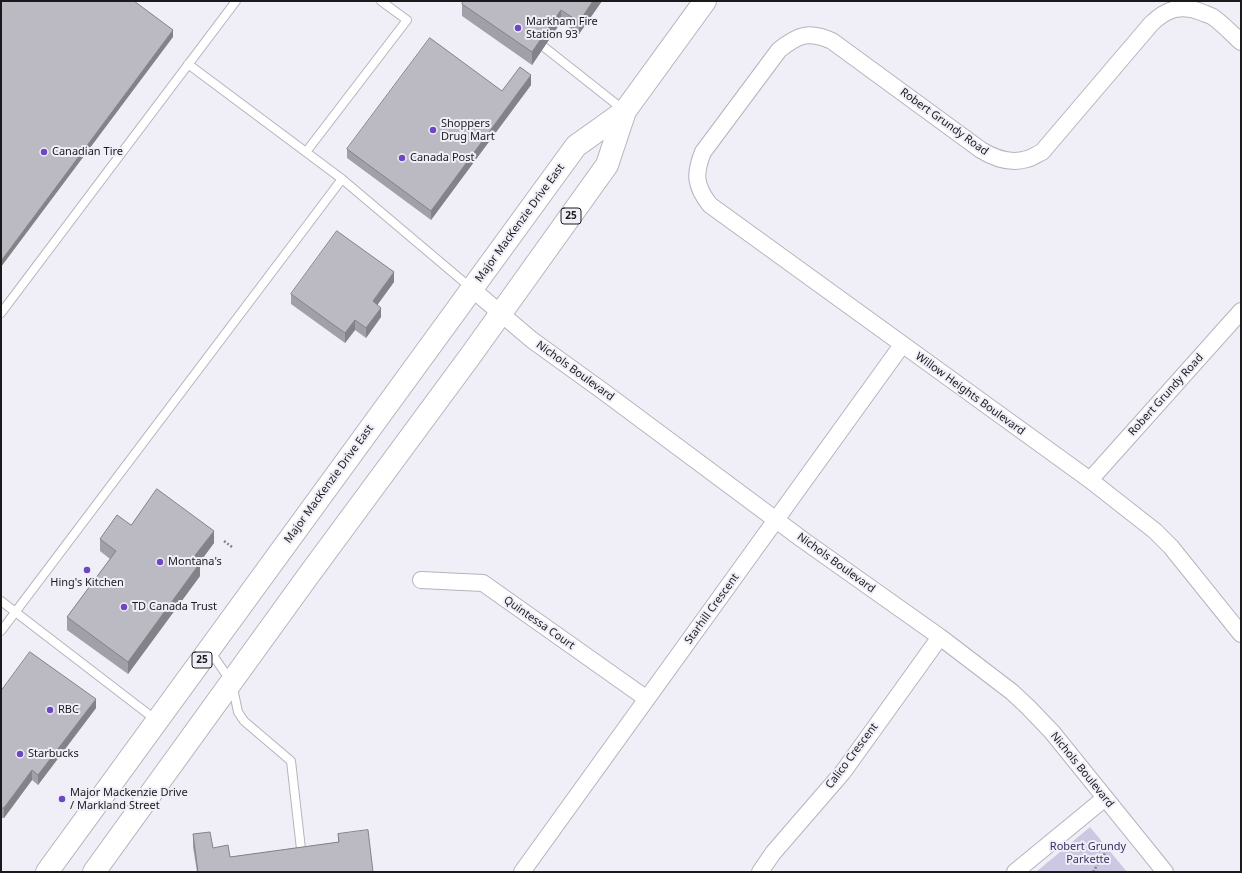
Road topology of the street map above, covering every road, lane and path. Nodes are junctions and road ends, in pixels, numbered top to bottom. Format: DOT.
graph roads {
  1 [pos="236,1"];
  2 [pos="381,1"];
  3 [pos="705,1"];
  4 [pos="1241,42"];
  5 [pos="544,46"];
  6 [pos="188,64"];
  7 [pos="625,111"];
  8 [pos="306,152"];
  9 [pos="697,165"];
  10 [pos="342,179"];
  11 [pos="472,289"];
  12 [pos="1241,311"];
  13 [pos="1,313"];
  14 [pos="501,313"];
  15 [pos="902,345"];
  16 [pos="1090,480"];
  17 [pos="777,520"];
  18 [pos="224,541"];
  19 [pos="232,547"];
  20 [pos="421,580"];
  21 [pos="1,601"];
  22 [pos="15,612"];
  23 [pos="1,631"];
  24 [pos="1241,634"];
  25 [pos="940,637"];
  26 [pos="210,650"];
  27 [pos="232,683"];
  28 [pos="646,699"];
  29 [pos="157,720"];
  30 [pos="1105,798"];
  31 [pos="1110,847"];
  32 [pos="302,860"];
  33 [pos="47,872"];
  34 [pos="94,872"];
  35 [pos="522,872"];
  36 [pos="760,872"];
  37 [pos="1015,872"];
  38 [pos="1093,872"];
  39 [pos="1165,872"];
  1 -- 6 [label="lane"];
  2 -- 8 [label="lane"];
  3 -- 7 [label="main road, Major MacKenzie Drive East / 25"];
  4 -- 9 [label="street, Robert Grundy Road"];
  5 -- 7 [label="lane"];
  6 -- 8 [label="lane"];
  6 -- 13 [label="lane"];
  7 -- 11 [label="main road, Major MacKenzie Drive East / 25"];
  7 -- 14 [label="main road, Major MacKenzie Drive East / 25"];
  8 -- 10 [label="lane"];
  9 -- 15 [label="street, Willow Heights Boulevard"];
  10 -- 11 [label="lane"];
  10 -- 22 [label="lane"];
  11 -- 14 [label="street, Nichols Boulevard"];
  11 -- 26 [label="main road, Major MacKenzie Drive East / 25"];
  12 -- 16 [label="street, Robert Grundy Road"];
  14 -- 17 [label="street, Nichols Boulevard"];
  14 -- 27 [label="main road, Major MacKenzie Drive East / 25"];
  15 -- 16 [label="street, Willow Heights Boulevard"];
  15 -- 17 [label="street, Starhill Crescent"];
  16 -- 24 [label="street, Willow Heights Boulevard"];
  17 -- 25 [label="street, Nichols Boulevard"];
  17 -- 28 [label="street, Starhill Crescent"];
  18 -- 19 [label="path"];
  20 -- 28 [label="street, Quintessa Court"];
  21 -- 22 [label="lane"];
  22 -- 23 [label="lane"];
  22 -- 29 [label="lane"];
  25 -- 30 [label="street, Nichols Boulevard"];
  25 -- 36 [label="street, Calico Crescent"];
  26 -- 27 [label="lane"];
  26 -- 29 [label="main road, Major MacKenzie Drive East / 25"];
  27 -- 32 [label="lane"];
  27 -- 34 [label="main road, Major MacKenzie Drive East / 25"];
  28 -- 35 [label="street, Starhill Crescent"];
  29 -- 33 [label="main road, Major MacKenzie Drive East / 25"];
  30 -- 37 [label="street"];
  30 -- 39 [label="street, Nichols Boulevard"];
  31 -- 38 [label="path"];
}
